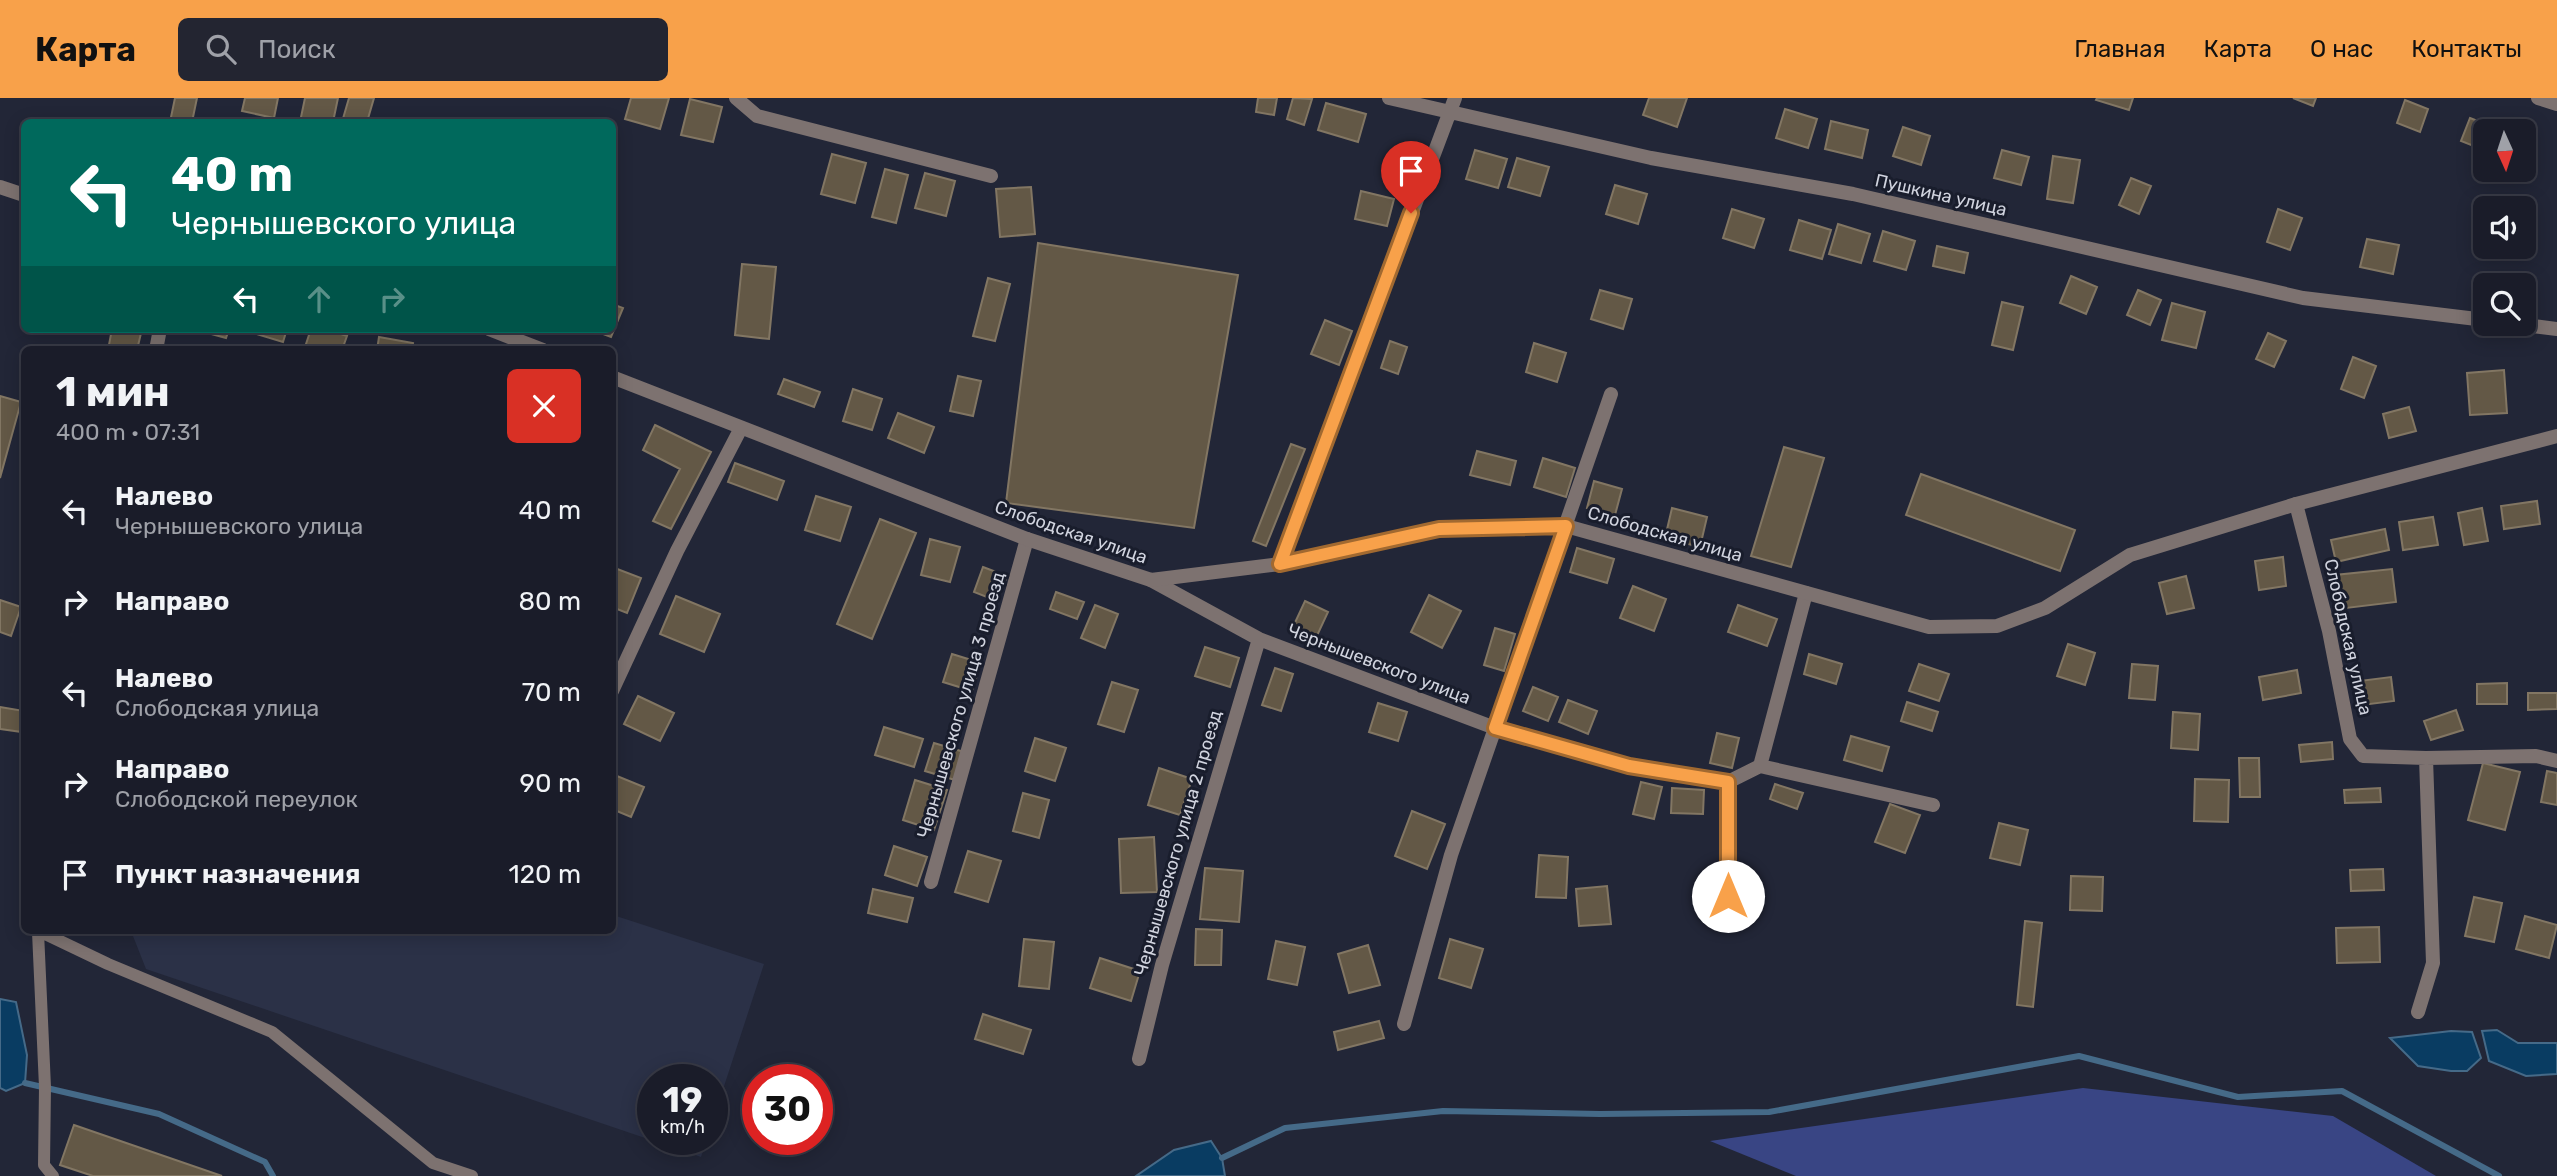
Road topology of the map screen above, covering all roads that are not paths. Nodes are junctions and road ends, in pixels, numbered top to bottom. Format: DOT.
graph roads {
  1 [pos="737,98"];
  2 [pos="1389,98"];
  3 [pos="1455,98"];
  4 [pos="2538,98"];
  5 [pos="2557,104"];
  6 [pos="1449,113"];
  7 [pos="992,176"];
  8 [pos="0,187"];
  9 [pos="21,194"];
  10 [pos="2473,319"];
  11 [pos="2536,326"];
  12 [pos="2557,329"];
  13 [pos="499,333"];
  14 [pos="533,346"];
  15 [pos="616,379"];
  16 [pos="1611,394"];
  17 [pos="741,428"];
  18 [pos="2557,436"];
  19 [pos="2296,504"];
  20 [pos="1566,526"];
  21 [pos="1027,539"];
  22 [pos="1280,564"];
  23 [pos="1151,580"];
  24 [pos="1806,593"];
  25 [pos="1259,639"];
  26 [pos="616,682"];
  27 [pos="1495,728"];
  28 [pos="2426,758"];
  29 [pos="2557,761"];
  30 [pos="1760,766"];
  31 [pos="1728,782"];
  32 [pos="1933,805"];
  33 [pos="931,882"];
  34 [pos="1728,896"];
  35 [pos="39,934"];
  36 [pos="45,934"];
  37 [pos="2418,1012"];
  38 [pos="1404,1024"];
  39 [pos="1139,1059"];
  40 [pos="53,1176"];
  41 [pos="472,1176"];
  1 -- 7 [label="street"];
  2 -- 6 [label="street, Пушкина улица"];
  3 -- 6 [label="street"];
  4 -- 5 [label="street"];
  6 -- 10 [label="street, Пушкина улица"];
  6 -- 22 [label="street"];
  8 -- 9 [label="street"];
  11 -- 12 [label="street"];
  13 -- 14 [label="street"];
  15 -- 17 [label="street, Слободская улица"];
  16 -- 20 [label="street"];
  17 -- 21 [label="street, Слободская улица"];
  17 -- 26 [label="street"];
  18 -- 19 [label="street, Слободская улица"];
  19 -- 24 [label="street, Слободская улица"];
  19 -- 28 [label="street, Слободская улица"];
  20 -- 22 [label="street, Слободская улица"];
  20 -- 24 [label="street, Слободская улица"];
  20 -- 27 [label="street"];
  21 -- 23 [label="street, Слободская улица"];
  21 -- 33 [label="street, Чернышевского улица 3 проезд"];
  22 -- 23 [label="street, Слободская улица"];
  23 -- 25 [label="street, Чернышевского улица"];
  24 -- 30 [label="street"];
  25 -- 27 [label="street, Чернышевского улица"];
  25 -- 39 [label="street, Чернышевского улица 2 проезд"];
  27 -- 31 [label="street, Чернышевского улица"];
  27 -- 38 [label="street"];
  28 -- 29 [label="street, Слободская улица"];
  28 -- 37 [label="street"];
  30 -- 31 [label="street"];
  30 -- 32 [label="street"];
  31 -- 34 [label="street"];
  35 -- 40 [label="lane"];
  36 -- 41 [label="lane"];
}
